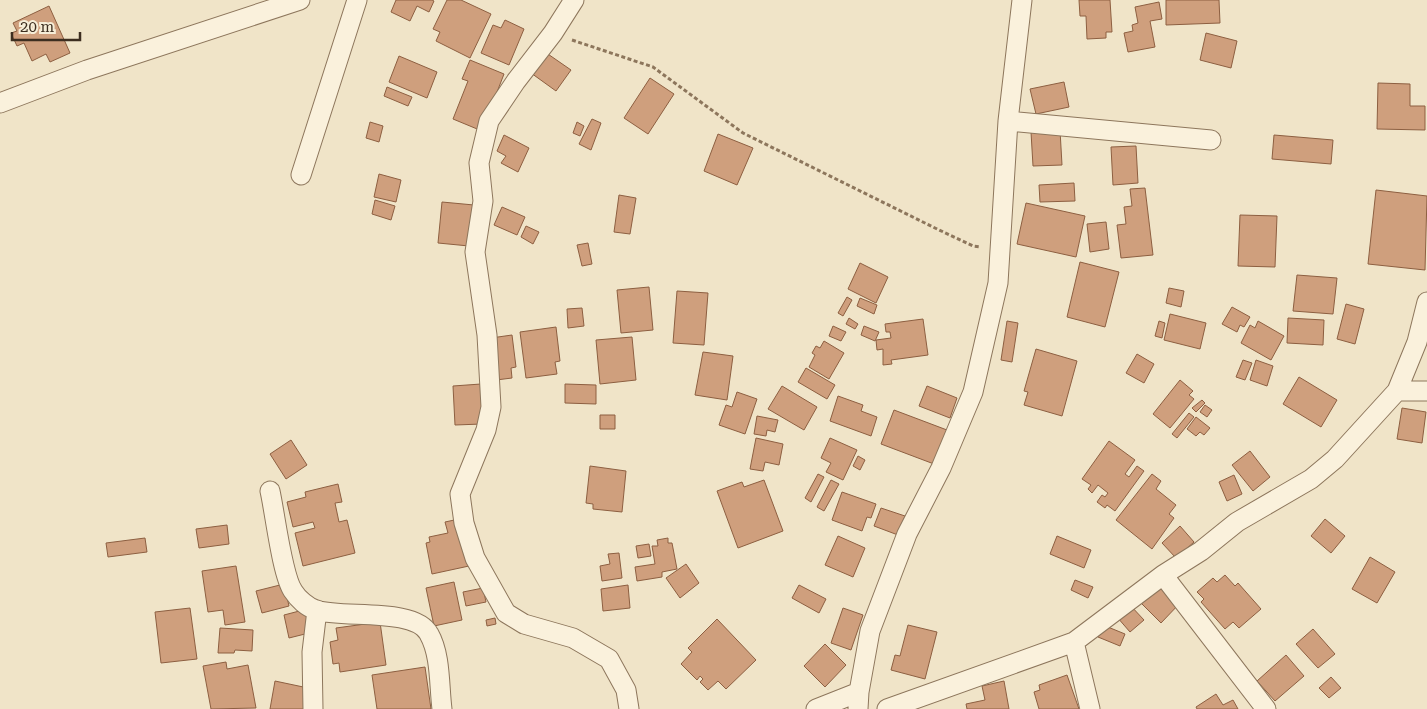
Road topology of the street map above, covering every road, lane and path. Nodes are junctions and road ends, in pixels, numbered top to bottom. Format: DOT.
graph roads {
  1 [pos="300,0"];
  2 [pos="357,0"];
  3 [pos="574,0"];
  4 [pos="1022,0"];
  5 [pos="552,34"];
  6 [pos="0,103"];
  7 [pos="1008,121"];
  8 [pos="1211,140"];
  9 [pos="301,175"];
  10 [pos="1002,249"];
  11 [pos="1427,302"];
  12 [pos="1397,391"];
  13 [pos="1427,391"];
  14 [pos="270,491"];
  15 [pos="1163,575"];
  16 [pos="317,610"];
  17 [pos="1074,642"];
  18 [pos="859,700"];
  19 [pos="314,709"];
  20 [pos="442,709"];
  21 [pos="629,709"];
  22 [pos="816,709"];
  23 [pos="887,709"];
  24 [pos="1090,709"];
  25 [pos="1266,709"];
  1 -- 6 [label="street"];
  2 -- 9 [label="street"];
  3 -- 5 [label="street"];
  4 -- 7 [label="street"];
  5 -- 10 [label="path"];
  5 -- 21 [label="street"];
  7 -- 8 [label="street"];
  7 -- 10 [label="street"];
  10 -- 18 [label="street"];
  11 -- 12 [label="street"];
  12 -- 13 [label="street"];
  12 -- 15 [label="street"];
  14 -- 16 [label="street"];
  15 -- 17 [label="street"];
  15 -- 25 [label="street"];
  16 -- 19 [label="street"];
  16 -- 20 [label="street"];
  17 -- 23 [label="street"];
  17 -- 24 [label="street"];
  18 -- 22 [label="street"];
}
